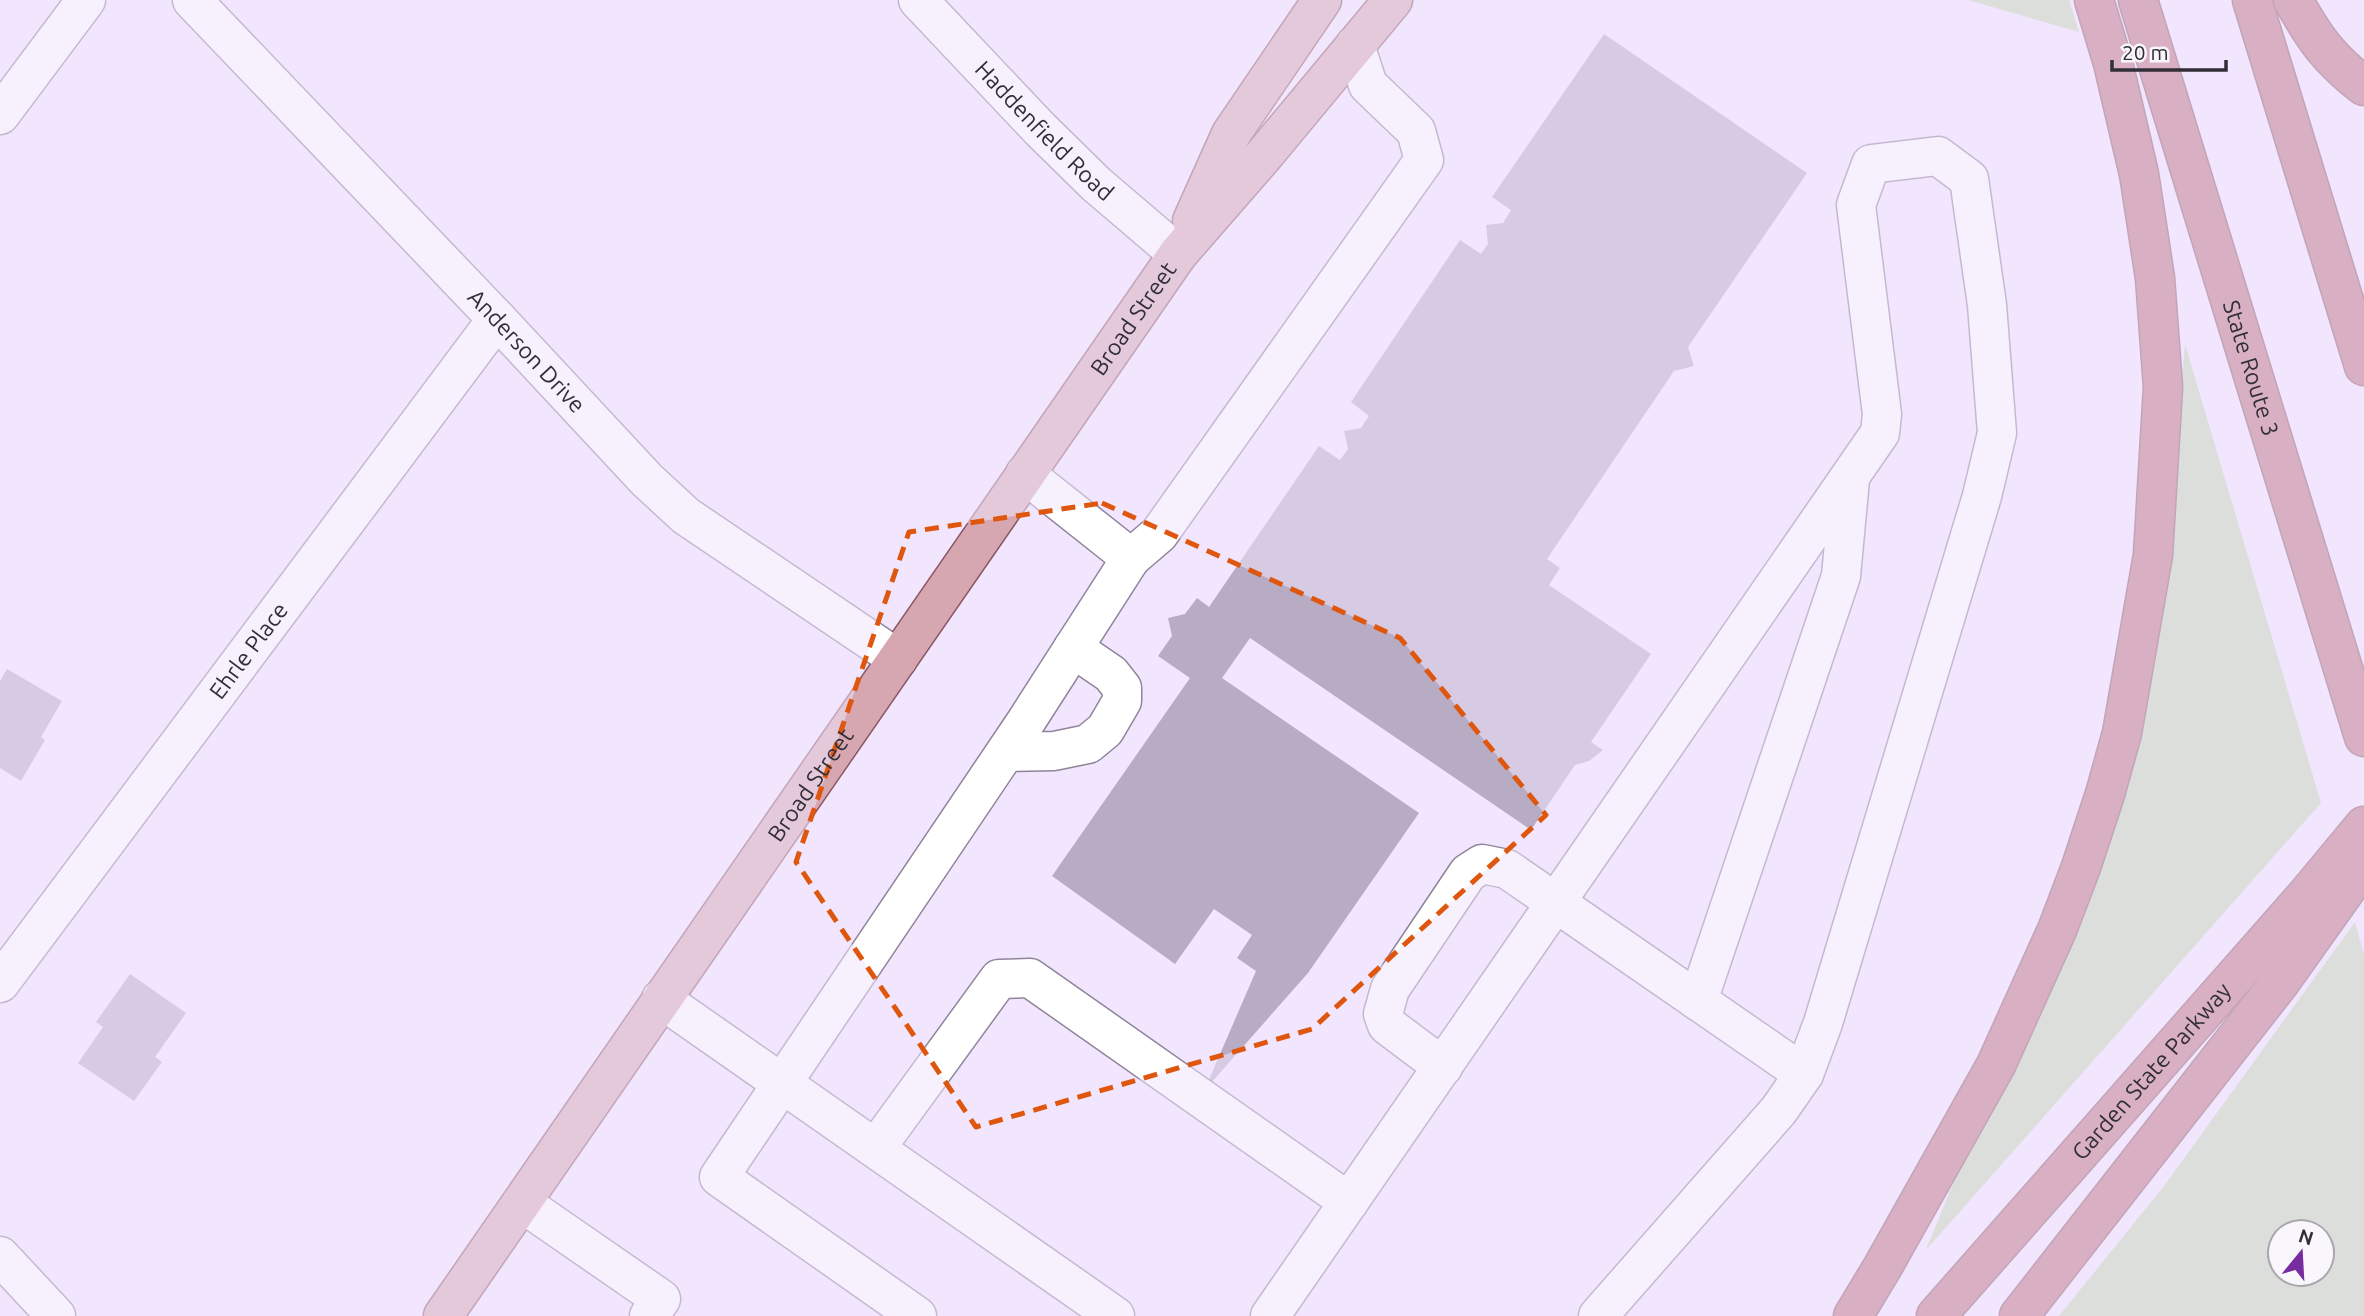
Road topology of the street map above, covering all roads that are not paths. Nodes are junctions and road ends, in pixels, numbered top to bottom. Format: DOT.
graph roads {
  1 [pos="86,0"];
  2 [pos="192,0"];
  3 [pos="918,0"];
  4 [pos="1322,0"];
  5 [pos="1393,0"];
  6 [pos="2094,0"];
  7 [pos="2138,0"];
  8 [pos="2252,0"];
  9 [pos="2293,0"];
  10 [pos="1355,46"];
  11 [pos="2364,86"];
  12 [pos="0,115"];
  13 [pos="1178,254"];
  14 [pos="497,318"];
  15 [pos="2364,366"];
  16 [pos="1026,474"];
  17 [pos="1851,477"];
  18 [pos="1131,558"];
  19 [pos="1073,648"];
  20 [pos="898,659"];
  21 [pos="2364,737"];
  22 [pos="1006,752"];
  23 [pos="2364,826"];
  24 [pos="2364,864"];
  25 [pos="1558,903"];
  26 [pos="0,983"];
  27 [pos="661,999"];
  28 [pos="1698,1000"];
  29 [pos="1443,1067"];
  30 [pos="1804,1074"];
  31 [pos="783,1083"];
  32 [pos="876,1148"];
  33 [pos="1349,1202"];
  34 [pos="522,1203"];
  35 [pos="0,1256"];
  36 [pos="1287,1310"];
  37 [pos="57,1316"];
  38 [pos="443,1316"];
  39 [pos="649,1316"];
  40 [pos="917,1316"];
  41 [pos="1115,1316"];
  42 [pos="1598,1316"];
  43 [pos="1853,1316"];
  44 [pos="1936,1316"];
  45 [pos="2019,1316"];
  1 -- 12 [label="street"];
  2 -- 14 [label="street, Anderson Drive"];
  3 -- 13 [label="street, Haddenfield Road"];
  4 -- 13 [label="main road, Broad Street"];
  5 -- 10 [label="main road, Broad Street"];
  6 -- 43 [label="highway"];
  7 -- 21 [label="highway, State Route 3"];
  8 -- 15 [label="highway"];
  9 -- 11 [label="highway"];
  10 -- 13 [label="main road, Broad Street"];
  10 -- 18 [label="street"];
  13 -- 16 [label="main road, Broad Street"];
  14 -- 20 [label="street, Anderson Drive"];
  14 -- 26 [label="street, Ehrle Place"];
  16 -- 18 [label="street"];
  16 -- 20 [label="main road, Broad Street"];
  17 -- 25 [label="street"];
  17 -- 28 [label="street"];
  17 -- 30 [label="street"];
  18 -- 19 [label="street"];
  19 -- 22 [label="street"];
  19 -- 22 [label="street"];
  20 -- 27 [label="main road, Broad Street"];
  22 -- 31 [label="street"];
  23 -- 44 [label="highway, Garden State Parkway"];
  24 -- 45 [label="highway"];
  25 -- 28 [label="street"];
  25 -- 29 [label="street"];
  25 -- 29 [label="street"];
  27 -- 31 [label="street"];
  27 -- 34 [label="main road, Broad Street"];
  28 -- 30 [label="street"];
  29 -- 33 [label="street"];
  30 -- 42 [label="street"];
  31 -- 32 [label="street"];
  31 -- 40 [label="street"];
  32 -- 33 [label="street"];
  32 -- 41 [label="street"];
  33 -- 36 [label="street"];
  34 -- 38 [label="main road, Broad Street"];
  34 -- 39 [label="street"];
  35 -- 37 [label="street"];
}
